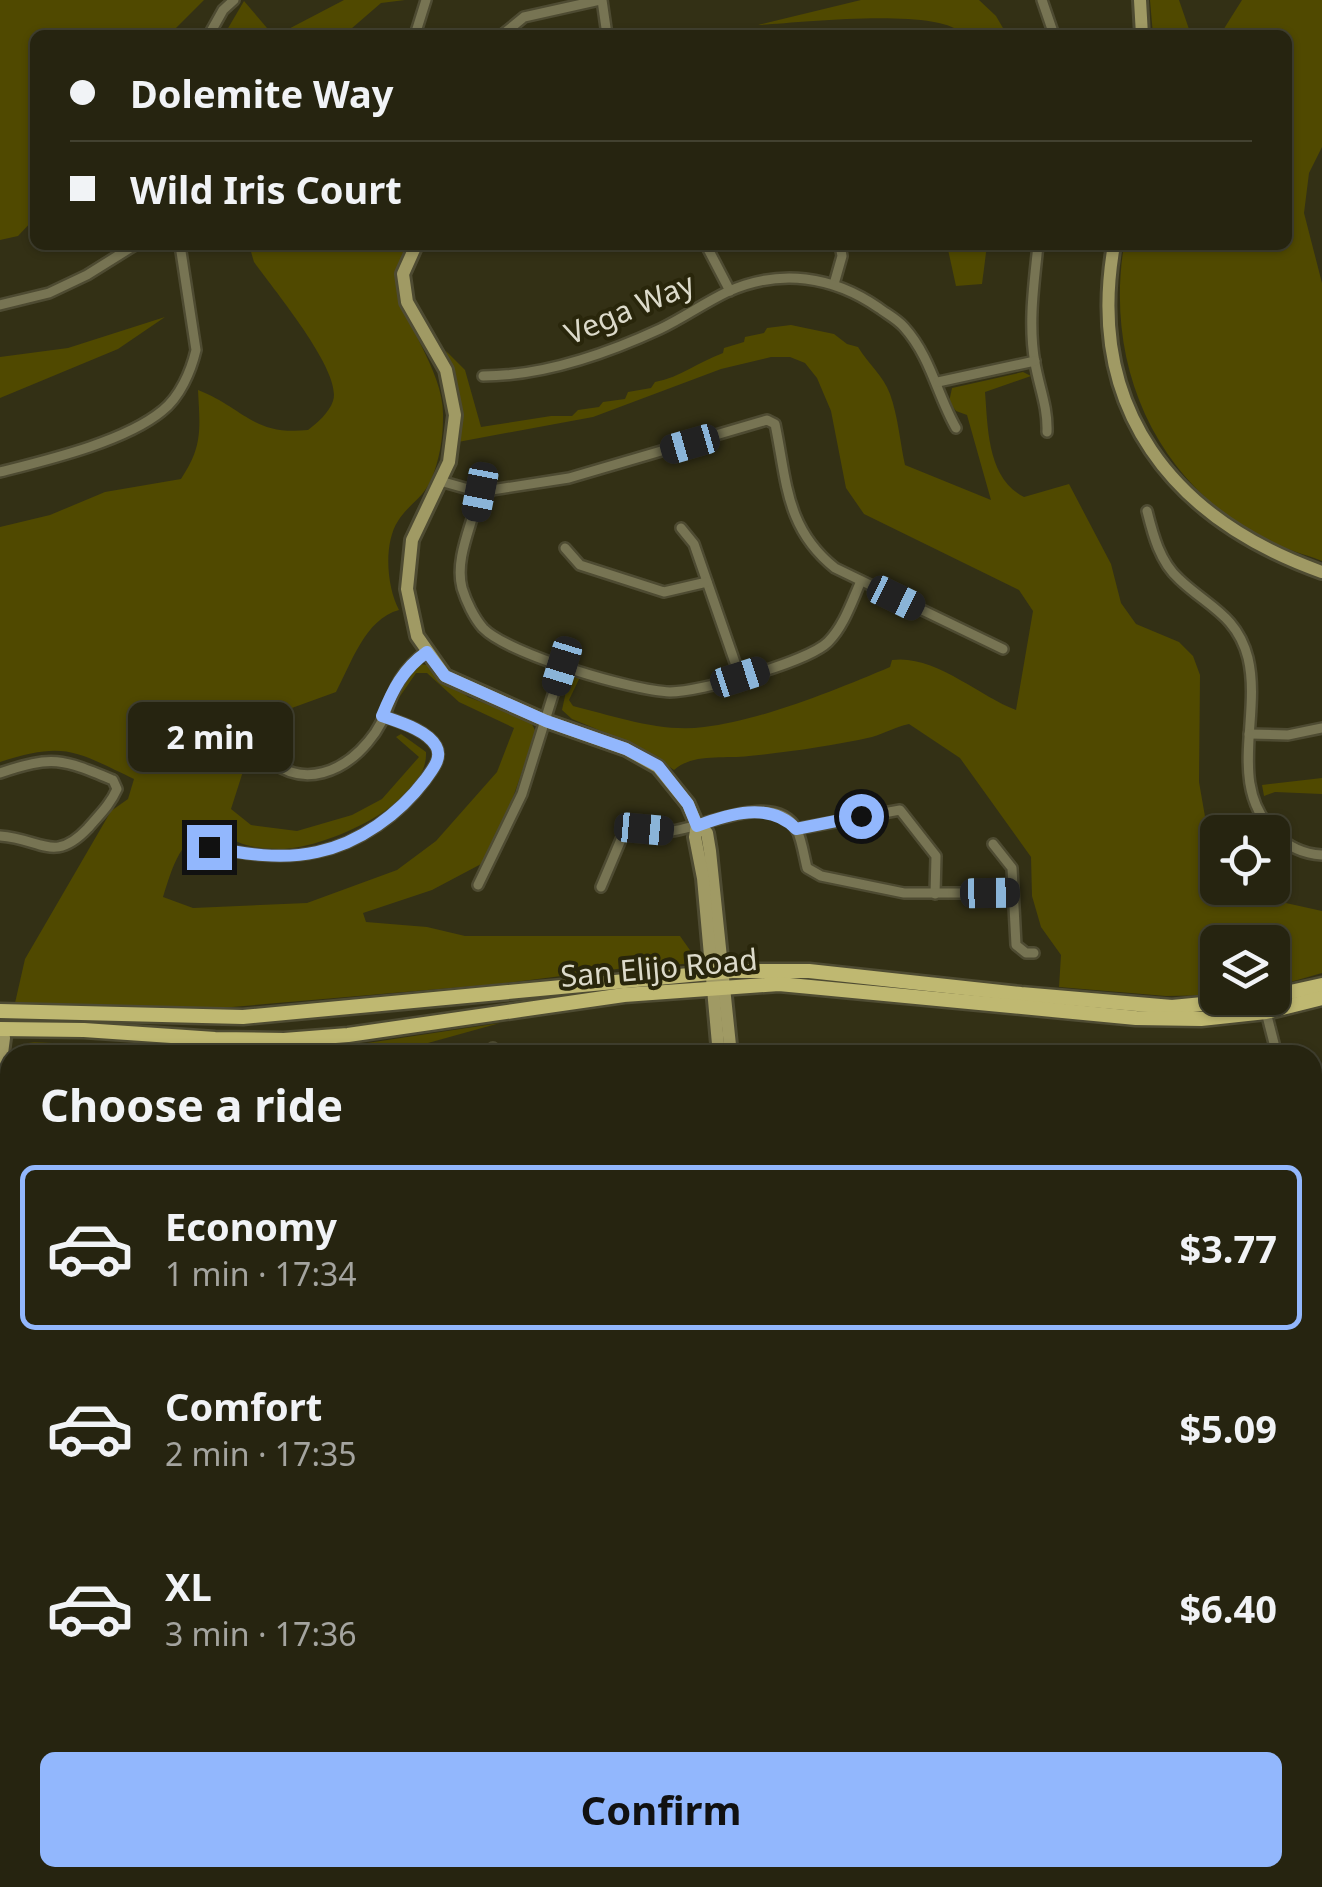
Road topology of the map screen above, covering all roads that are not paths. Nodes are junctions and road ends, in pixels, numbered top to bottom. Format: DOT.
graph roads {
  1 [pos="234,0"];
  2 [pos="426,0"];
  3 [pos="601,0"];
  4 [pos="1042,0"];
  5 [pos="1140,0"];
  6 [pos="212,30"];
  7 [pos="417,30"];
  8 [pos="508,30"];
  9 [pos="606,30"];
  10 [pos="1052,30"];
  11 [pos="1142,30"];
  12 [pos="126,250"];
  13 [pos="181,250"];
  14 [pos="414,250"];
  15 [pos="709,250"];
  16 [pos="841,250"];
  17 [pos="1037,250"];
  18 [pos="1114,250"];
  19 [pos="834,284"];
  20 [pos="730,291"];
  21 [pos="0,306"];
  22 [pos="1034,362"];
  23 [pos="483,376"];
  24 [pos="938,382"];
  25 [pos="956,428"];
  26 [pos="1048,432"];
  27 [pos="0,472"];
  28 [pos="440,481"];
  29 [pos="480,492"];
  30 [pos="1147,511"];
  31 [pos="681,528"];
  32 [pos="565,548"];
  33 [pos="1322,572"];
  34 [pos="861,581"];
  35 [pos="707,582"];
  36 [pos="1003,649"];
  37 [pos="427,652"];
  38 [pos="562,666"];
  39 [pos="740,677"];
  40 [pos="382,716"];
  41 [pos="546,721"];
  42 [pos="1322,728"];
  43 [pos="1250,734"];
  44 [pos="272,762"];
  45 [pos="0,773"];
  46 [pos="697,826"];
  47 [pos="796,829"];
  48 [pos="0,836"];
  49 [pos="993,844"];
  50 [pos="209,847"];
  51 [pos="1322,855"];
  52 [pos="478,886"];
  53 [pos="601,887"];
  54 [pos="1012,893"];
  55 [pos="934,894"];
  56 [pos="1034,953"];
  57 [pos="717,979"];
  58 [pos="1322,985"];
  59 [pos="1290,995"];
  60 [pos="1322,998"];
  61 [pos="1290,1000"];
  62 [pos="0,1001"];
  63 [pos="1,1011"];
  64 [pos="1217,1015"];
  65 [pos="1270,1015"];
  66 [pos="0,1029"];
  67 [pos="719,1045"];
  68 [pos="728,1045"];
  69 [pos="1275,1045"];
  1 -- 6 [label="street"];
  2 -- 7 [label="street"];
  3 -- 8 [label="street"];
  3 -- 9 [label="street"];
  4 -- 10 [label="street"];
  5 -- 11 [label="street"];
  12 -- 21 [label="street"];
  13 -- 27 [label="street"];
  14 -- 28 [label="street"];
  15 -- 20 [label="street"];
  16 -- 19 [label="street"];
  17 -- 22 [label="street"];
  18 -- 33 [label="street"];
  19 -- 20 [label="street, Vega Way"];
  19 -- 24 [label="street, Vega Way"];
  20 -- 23 [label="street, Vega Way"];
  22 -- 24 [label="street"];
  22 -- 26 [label="street"];
  24 -- 25 [label="street, Vega Way"];
  28 -- 29 [label="street"];
  28 -- 37 [label="street"];
  29 -- 34 [label="street"];
  29 -- 38 [label="street"];
  30 -- 43 [label="street"];
  31 -- 35 [label="street"];
  32 -- 35 [label="street"];
  34 -- 36 [label="street"];
  34 -- 39 [label="street"];
  35 -- 39 [label="street"];
  37 -- 40 [label="street"];
  37 -- 41 [label="street"];
  38 -- 39 [label="street"];
  38 -- 41 [label="street"];
  40 -- 44 [label="street"];
  40 -- 50 [label="street"];
  41 -- 46 [label="street"];
  41 -- 52 [label="street"];
  42 -- 43 [label="street"];
  43 -- 51 [label="street"];
  45 -- 48 [label="street"];
  46 -- 47 [label="street"];
  46 -- 53 [label="street"];
  46 -- 57 [label="street"];
  47 -- 55 [label="street"];
  47 -- 55 [label="street"];
  49 -- 54 [label="street"];
  54 -- 55 [label="street"];
  54 -- 56 [label="street"];
  57 -- 63 [label="main road, San Elijo Road"];
  57 -- 64 [label="main road, San Elijo Road"];
  57 -- 66 [label="main road, San Elijo Road"];
  57 -- 67 [label="street"];
  57 -- 68 [label="street"];
  58 -- 59 [label="main road, San Elijo Road"];
  60 -- 61 [label="main road, San Elijo Road"];
  62 -- 63 [label="street"];
  63 -- 66 [label="street"];
  65 -- 69 [label="street"];
}
